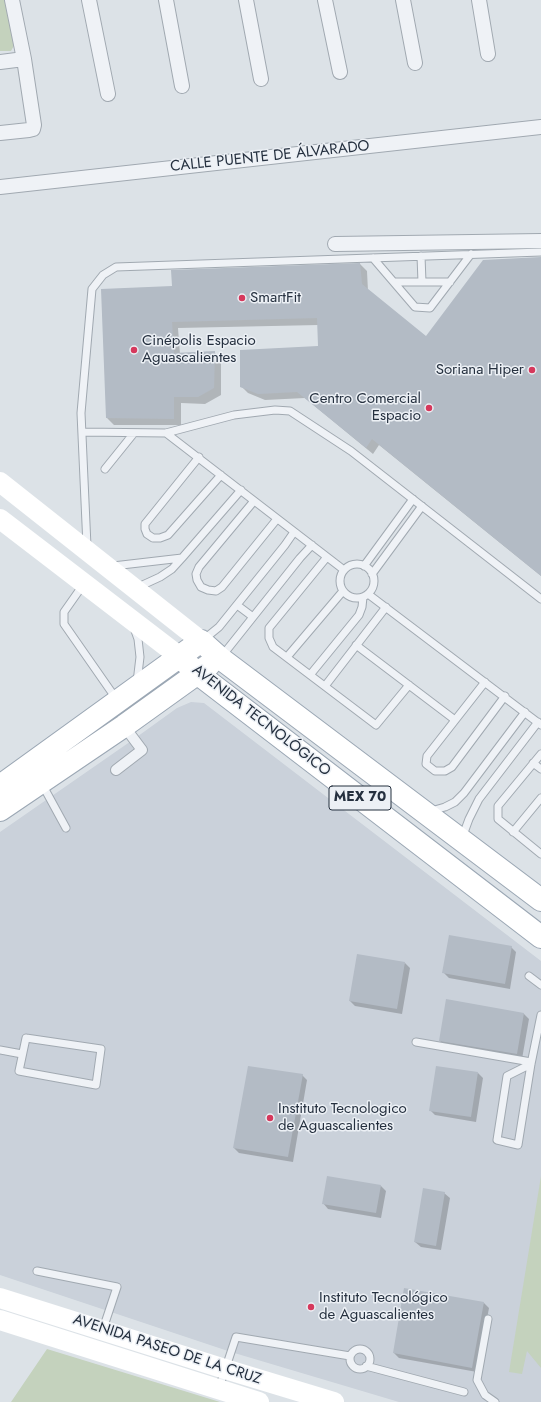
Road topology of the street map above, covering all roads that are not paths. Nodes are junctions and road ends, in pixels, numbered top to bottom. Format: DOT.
graph roads {
  1 [pos="12,0"];
  2 [pos="89,0"];
  3 [pos="166,0"];
  4 [pos="246,0"];
  5 [pos="325,0"];
  6 [pos="403,0"];
  7 [pos="479,0"];
  8 [pos="488,54"];
  9 [pos="24,59"];
  10 [pos="0,62"];
  11 [pos="415,63"];
  12 [pos="340,72"];
  13 [pos="261,79"];
  14 [pos="182,86"];
  15 [pos="108,94"];
  16 [pos="541,127"];
  17 [pos="0,133"];
  18 [pos="0,188"];
  19 [pos="541,241"];
  20 [pos="335,244"];
  21 [pos="541,252"];
  22 [pos="471,254"];
  23 [pos="421,256"];
  24 [pos="373,258"];
  25 [pos="394,282"];
  26 [pos="422,282"];
  27 [pos="450,282"];
  28 [pos="83,432"];
  29 [pos="134,432"];
  30 [pos="166,432"];
  31 [pos="198,457"];
  32 [pos="106,469"];
  33 [pos="221,475"];
  34 [pos="0,482"];
  35 [pos="241,490"];
  36 [pos="413,499"];
  37 [pos="254,501"];
  38 [pos="422,506"];
  39 [pos="0,519"];
  40 [pos="277,519"];
  41 [pos="294,532"];
  42 [pos="312,545"];
  43 [pos="88,551"];
  44 [pos="327,557"];
  45 [pos="182,558"];
  46 [pos="364,566"];
  47 [pos="108,567"];
  48 [pos="344,570"];
  49 [pos="372,574"];
  50 [pos="84,583"];
  51 [pos="135,588"];
  52 [pos="343,591"];
  53 [pos="365,596"];
  54 [pos="541,599"];
  55 [pos="237,605"];
  56 [pos="386,607"];
  57 [pos="252,617"];
  58 [pos="130,618"];
  59 [pos="201,641"];
  60 [pos="356,645"];
  61 [pos="180,657"];
  62 [pos="287,657"];
  63 [pos="220,658"];
  64 [pos="197,673"];
  65 [pos="310,675"];
  66 [pos="485,682"];
  67 [pos="409,685"];
  68 [pos="325,686"];
  69 [pos="137,688"];
  70 [pos="505,696"];
  71 [pos="118,702"];
  72 [pos="525,712"];
  73 [pos="455,720"];
  74 [pos="540,723"];
  75 [pos="124,726"];
  76 [pos="541,754"];
  77 [pos="533,763"];
  78 [pos="541,769"];
  79 [pos="116,770"];
  80 [pos="41,782"];
  81 [pos="0,786"];
  82 [pos="541,798"];
  83 [pos="0,810"];
  84 [pos="426,813"];
  85 [pos="66,828"];
  86 [pos="514,832"];
  87 [pos="462,840"];
  88 [pos="541,854"];
  89 [pos="541,900"];
  90 [pos="541,937"];
  91 [pos="529,976"];
  92 [pos="541,985"];
  93 [pos="541,1014"];
  94 [pos="540,1024"];
  95 [pos="416,1042"];
  96 [pos="0,1050"];
  97 [pos="22,1054"];
  98 [pos="531,1063"];
  99 [pos="37,1271"];
  100 [pos="0,1298"];
  101 [pos="488,1319"];
  102 [pos="0,1320"];
  103 [pos="103,1330"];
  104 [pos="350,1356"];
  105 [pos="366,1366"];
  106 [pos="224,1369"];
  107 [pos="218,1390"];
  108 [pos="464,1392"];
  109 [pos="259,1402"];
  110 [pos="334,1402"];
  111 [pos="495,1402"];
  1 -- 9 [label="street"];
  2 -- 15 [label="street"];
  3 -- 14 [label="street"];
  4 -- 13 [label="street"];
  5 -- 12 [label="street"];
  6 -- 11 [label="street"];
  7 -- 8 [label="street"];
  9 -- 10 [label="street"];
  9 -- 17 [label="street"];
  16 -- 18 [label="street, CALLE PUENTE DE ÁLVARADO"];
  19 -- 20 [label="street"];
  21 -- 22 [label="lane"];
  22 -- 23 [label="lane"];
  22 -- 27 [label="lane"];
  23 -- 24 [label="lane"];
  23 -- 26 [label="lane"];
  24 -- 25 [label="lane"];
  24 -- 28 [label="lane"];
  25 -- 26 [label="lane"];
  25 -- 27 [label="lane"];
  26 -- 27 [label="lane"];
  28 -- 29 [label="lane"];
  28 -- 43 [label="lane"];
  29 -- 30 [label="lane"];
  29 -- 32 [label="lane"];
  30 -- 31 [label="lane"];
  30 -- 36 [label="lane"];
  31 -- 33 [label="lane"];
  31 -- 33 [label="lane"];
  33 -- 35 [label="lane"];
  34 -- 43 [label="main road, AVENIDA TECNOLÓGICO / MEX 70"];
  35 -- 37 [label="lane"];
  35 -- 45 [label="lane"];
  36 -- 38 [label="lane"];
  36 -- 46 [label="lane"];
  37 -- 40 [label="lane"];
  37 -- 40 [label="lane"];
  38 -- 49 [label="lane"];
  38 -- 54 [label="lane"];
  39 -- 50 [label="main road, AVENIDA TECNOLÓGICO / MEX 70"];
  40 -- 41 [label="lane"];
  41 -- 42 [label="lane"];
  41 -- 55 [label="lane"];
  42 -- 44 [label="lane"];
  42 -- 57 [label="lane"];
  43 -- 47 [label="main road, AVENIDA TECNOLÓGICO / MEX 70"];
  44 -- 48 [label="lane"];
  44 -- 62 [label="lane"];
  45 -- 47 [label="lane"];
  45 -- 51 [label="lane"];
  46 -- 48 [label="lane"];
  46 -- 49 [label="lane"];
  47 -- 51 [label="main road, AVENIDA TECNOLÓGICO / MEX 70"];
  48 -- 52 [label="lane"];
  49 -- 53 [label="lane"];
  50 -- 58 [label="main road, AVENIDA TECNOLÓGICO / MEX 70"];
  50 -- 71 [label="lane"];
  51 -- 59 [label="main road, AVENIDA TECNOLÓGICO / MEX 70"];
  52 -- 53 [label="lane"];
  52 -- 62 [label="lane"];
  53 -- 56 [label="lane"];
  53 -- 65 [label="lane"];
  55 -- 57 [label="lane"];
  55 -- 59 [label="lane"];
  56 -- 60 [label="lane"];
  56 -- 66 [label="lane"];
  57 -- 63 [label="lane"];
  58 -- 61 [label="main road, AVENIDA TECNOLÓGICO / MEX 70"];
  58 -- 69 [label="lane"];
  59 -- 61 [label="main road"];
  59 -- 63 [label="main road, AVENIDA TECNOLÓGICO / MEX 70"];
  60 -- 67 [label="lane"];
  60 -- 68 [label="lane"];
  61 -- 64 [label="main road, AVENIDA TECNOLÓGICO / MEX 70"];
  61 -- 69 [label="main road"];
  62 -- 65 [label="lane"];
  63 -- 64 [label="main road"];
  63 -- 84 [label="main road, AVENIDA TECNOLÓGICO / MEX 70"];
  64 -- 75 [label="main road"];
  64 -- 90 [label="main road, AVENIDA TECNOLÓGICO / MEX 70"];
  65 -- 68 [label="lane"];
  66 -- 70 [label="lane"];
  66 -- 73 [label="lane"];
  67 -- 68 [label="lane"];
  67 -- 73 [label="lane"];
  69 -- 71 [label="main road"];
  70 -- 72 [label="lane"];
  70 -- 73 [label="lane"];
  71 -- 81 [label="main road"];
  72 -- 74 [label="lane"];
  72 -- 84 [label="lane"];
  74 -- 87 [label="lane"];
  75 -- 79 [label="street"];
  75 -- 80 [label="main road"];
  76 -- 77 [label="lane"];
  77 -- 78 [label="lane"];
  77 -- 86 [label="lane"];
  80 -- 83 [label="main road"];
  80 -- 85 [label="lane"];
  82 -- 86 [label="lane"];
  84 -- 87 [label="main road, AVENIDA TECNOLÓGICO / MEX 70"];
  86 -- 88 [label="lane"];
  87 -- 89 [label="main road, AVENIDA TECNOLÓGICO / MEX 70"];
  91 -- 92 [label="lane"];
  93 -- 94 [label="lane"];
  94 -- 98 [label="lane"];
  95 -- 98 [label="lane"];
  96 -- 97 [label="lane"];
  97 -- 97 [label="lane"];
  98 -- 98 [label="lane"];
  99 -- 103 [label="lane"];
  100 -- 103 [label="main road, AVENIDA PASEO DE LA CRUZ"];
  101 -- 111 [label="lane"];
  102 -- 107 [label="main road, AVENIDA PASEO DE LA CRUZ"];
  103 -- 106 [label="main road, AVENIDA PASEO DE LA CRUZ"];
  104 -- 105 [label="lane"];
  104 -- 105 [label="lane"];
  104 -- 106 [label="lane"];
  105 -- 108 [label="lane"];
  106 -- 107 [label="lane"];
  106 -- 110 [label="main road, AVENIDA PASEO DE LA CRUZ"];
  107 -- 109 [label="main road, AVENIDA PASEO DE LA CRUZ"];
}
